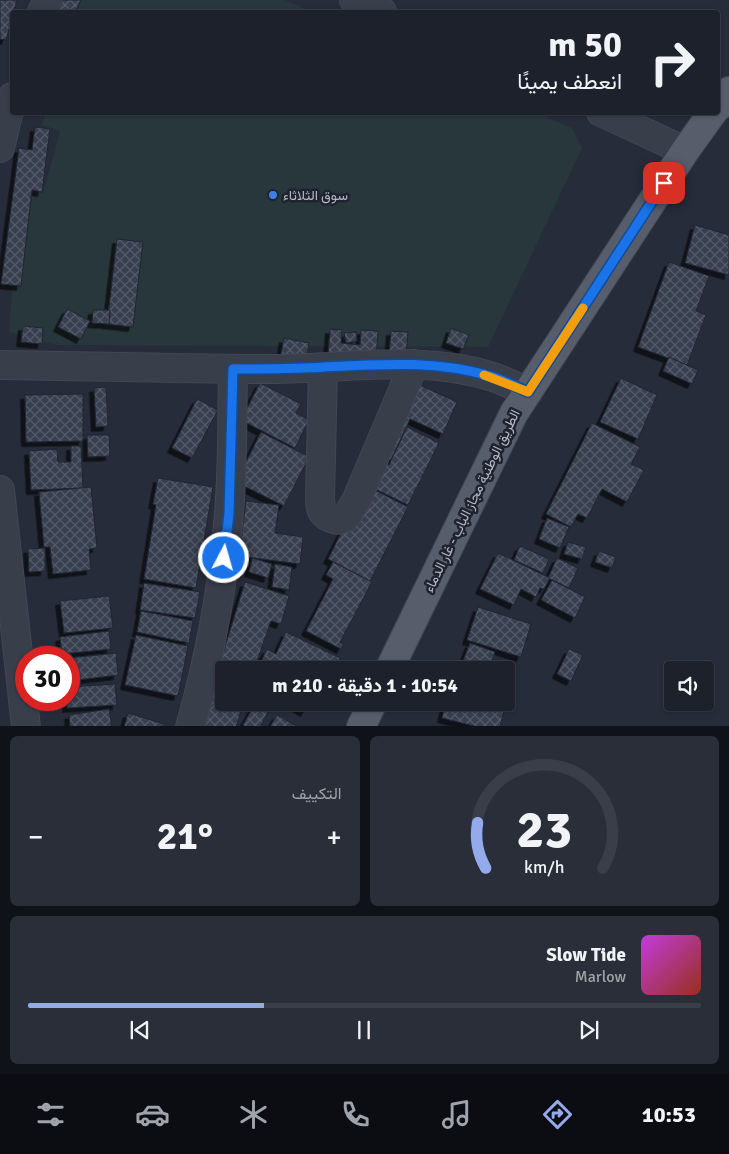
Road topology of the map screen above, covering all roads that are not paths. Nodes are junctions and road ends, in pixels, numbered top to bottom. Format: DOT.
graph roads {
  1 [pos="354,0"];
  2 [pos="377,10"];
  3 [pos="729,91"];
  4 [pos="720,104"];
  5 [pos="10,105"];
  6 [pos="607,115"];
  7 [pos="711,115"];
  8 [pos="0,148"];
  9 [pos="685,151"];
  10 [pos="414,364"];
  11 [pos="0,365"];
  12 [pos="324,368"];
  13 [pos="233,369"];
  14 [pos="528,392"];
  15 [pos="0,490"];
  16 [pos="393,661"];
  17 [pos="9,665"];
  18 [pos="369,711"];
  19 [pos="26,726"];
  20 [pos="190,726"];
  21 [pos="362,726"];
  1 -- 2 [label="street"];
  3 -- 4 [label="main road"];
  5 -- 8 [label="street"];
  6 -- 9 [label="street"];
  7 -- 9 [label="main road, الطريق الوطنية مجاز الباب - غار الدماء"];
  9 -- 14 [label="main road, الطريق الوطنية مجاز الباب - غار الدماء"];
  10 -- 12 [label="street"];
  10 -- 12 [label="street"];
  10 -- 14 [label="street"];
  11 -- 13 [label="street"];
  12 -- 13 [label="street"];
  13 -- 20 [label="street"];
  14 -- 16 [label="main road, الطريق الوطنية مجاز الباب - غار الدماء"];
  15 -- 17 [label="street"];
  17 -- 19 [label="street"];
  18 -- 21 [label="main road"];
}
